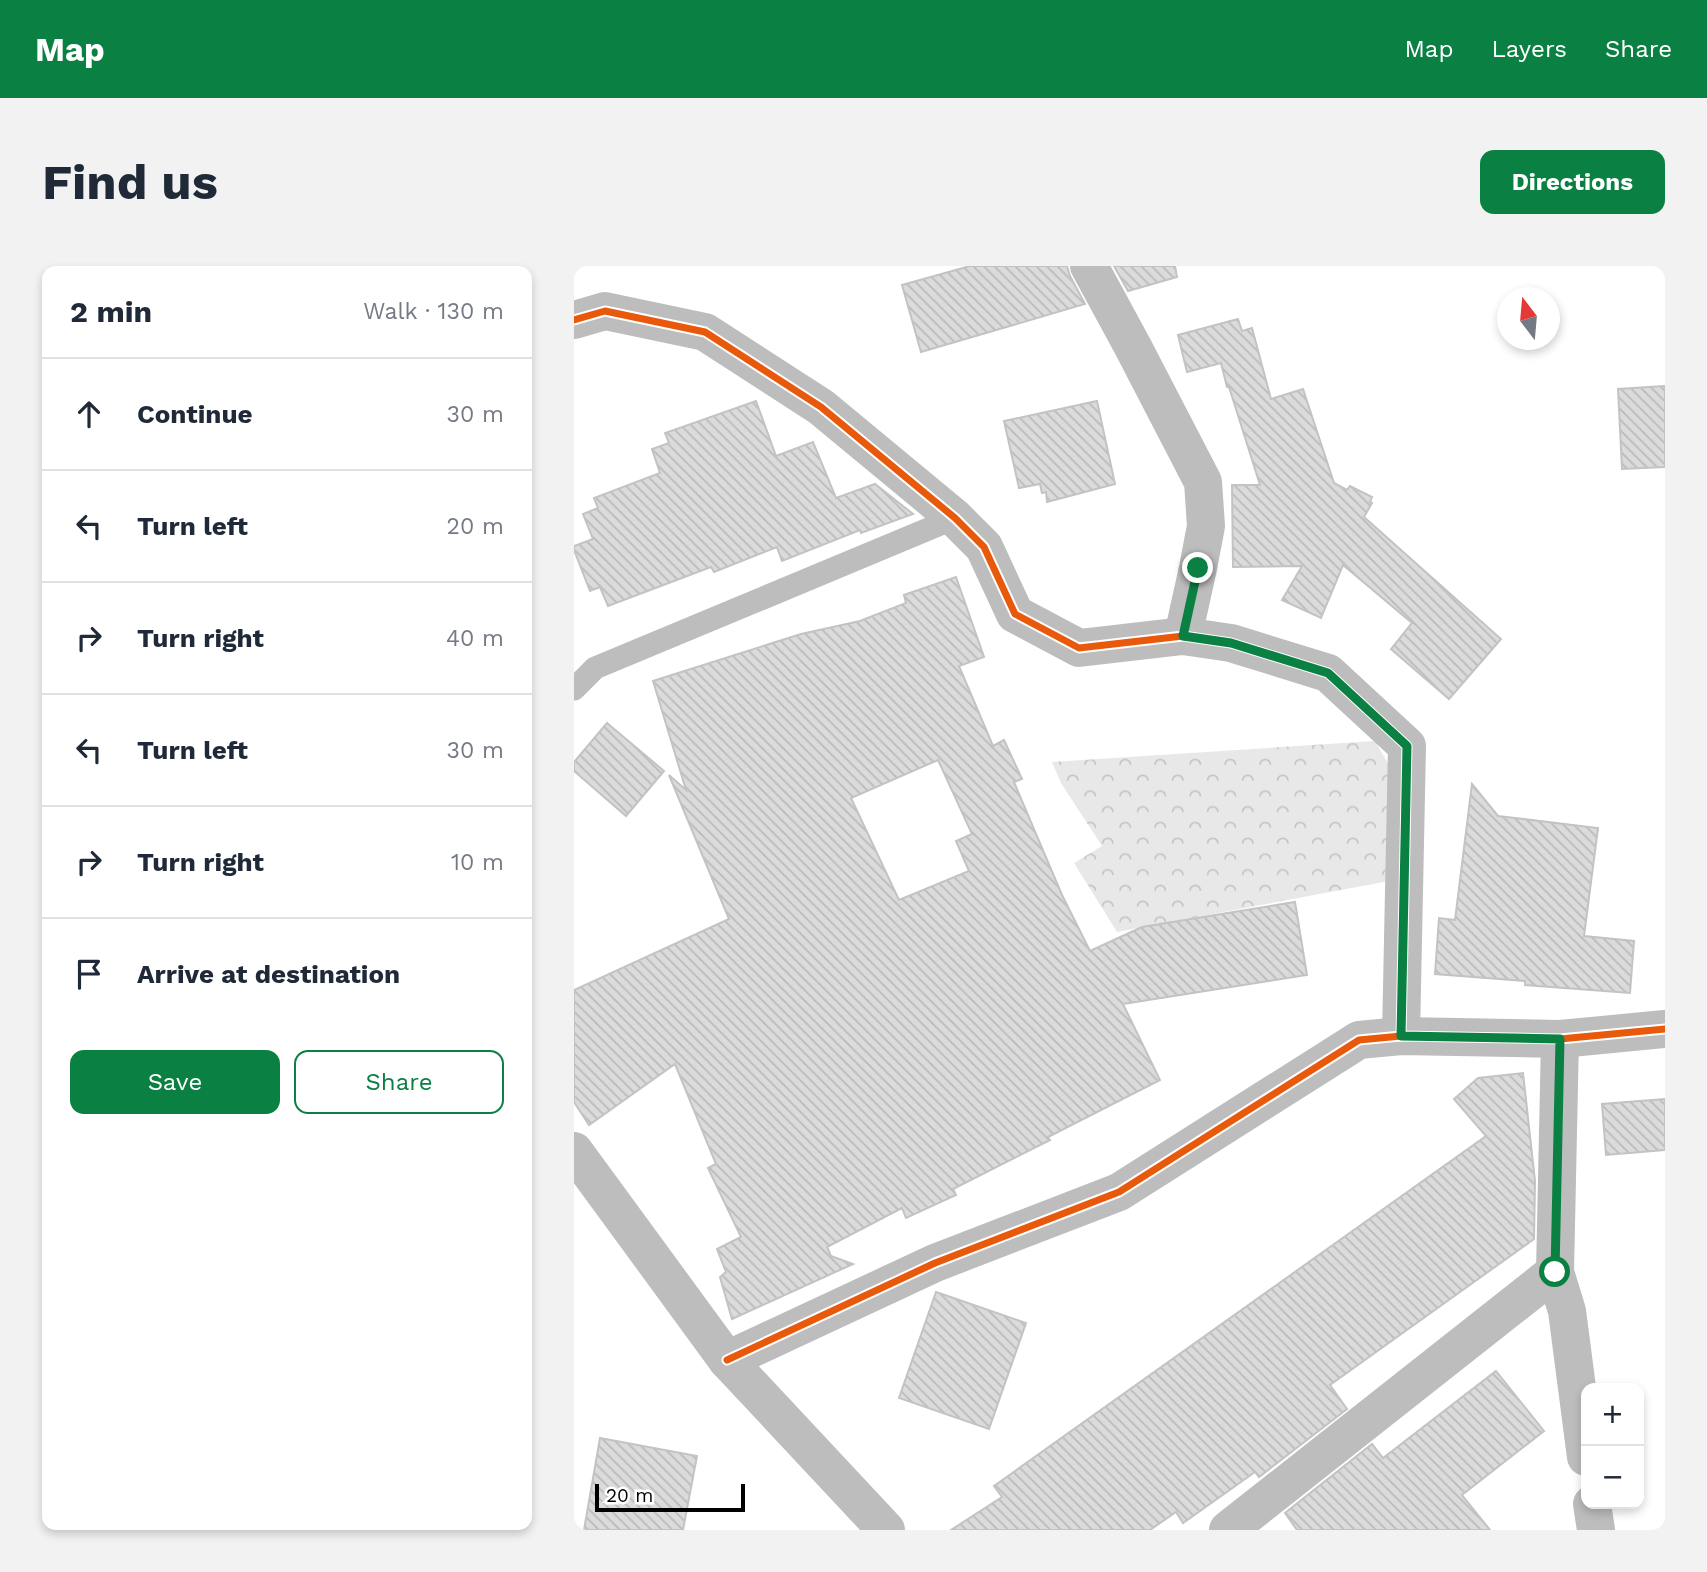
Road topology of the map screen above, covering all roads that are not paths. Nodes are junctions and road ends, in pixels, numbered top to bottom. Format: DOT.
graph roads {
  1 [pos="1089,266"];
  2 [pos="574,320"];
  3 [pos="955,518"];
  4 [pos="1183,636"];
  5 [pos="574,689"];
  6 [pos="1665,1029"];
  7 [pos="1401,1036"];
  8 [pos="1560,1039"];
  9 [pos="574,1151"];
  10 [pos="1555,1272"];
  11 [pos="727,1360"];
  12 [pos="1585,1446"];
  13 [pos="1593,1509"];
  14 [pos="886,1530"];
  15 [pos="1228,1530"];
  16 [pos="1596,1530"];
  1 -- 4 [label="street"];
  2 -- 3 [label="street"];
  3 -- 4 [label="street"];
  3 -- 5 [label="lane"];
  4 -- 7 [label="street"];
  6 -- 8 [label="street"];
  7 -- 8 [label="street"];
  7 -- 11 [label="street"];
  8 -- 10 [label="street"];
  9 -- 11 [label="street"];
  10 -- 12 [label="street"];
  10 -- 15 [label="street"];
  11 -- 14 [label="street"];
  13 -- 16 [label="street"];
}
